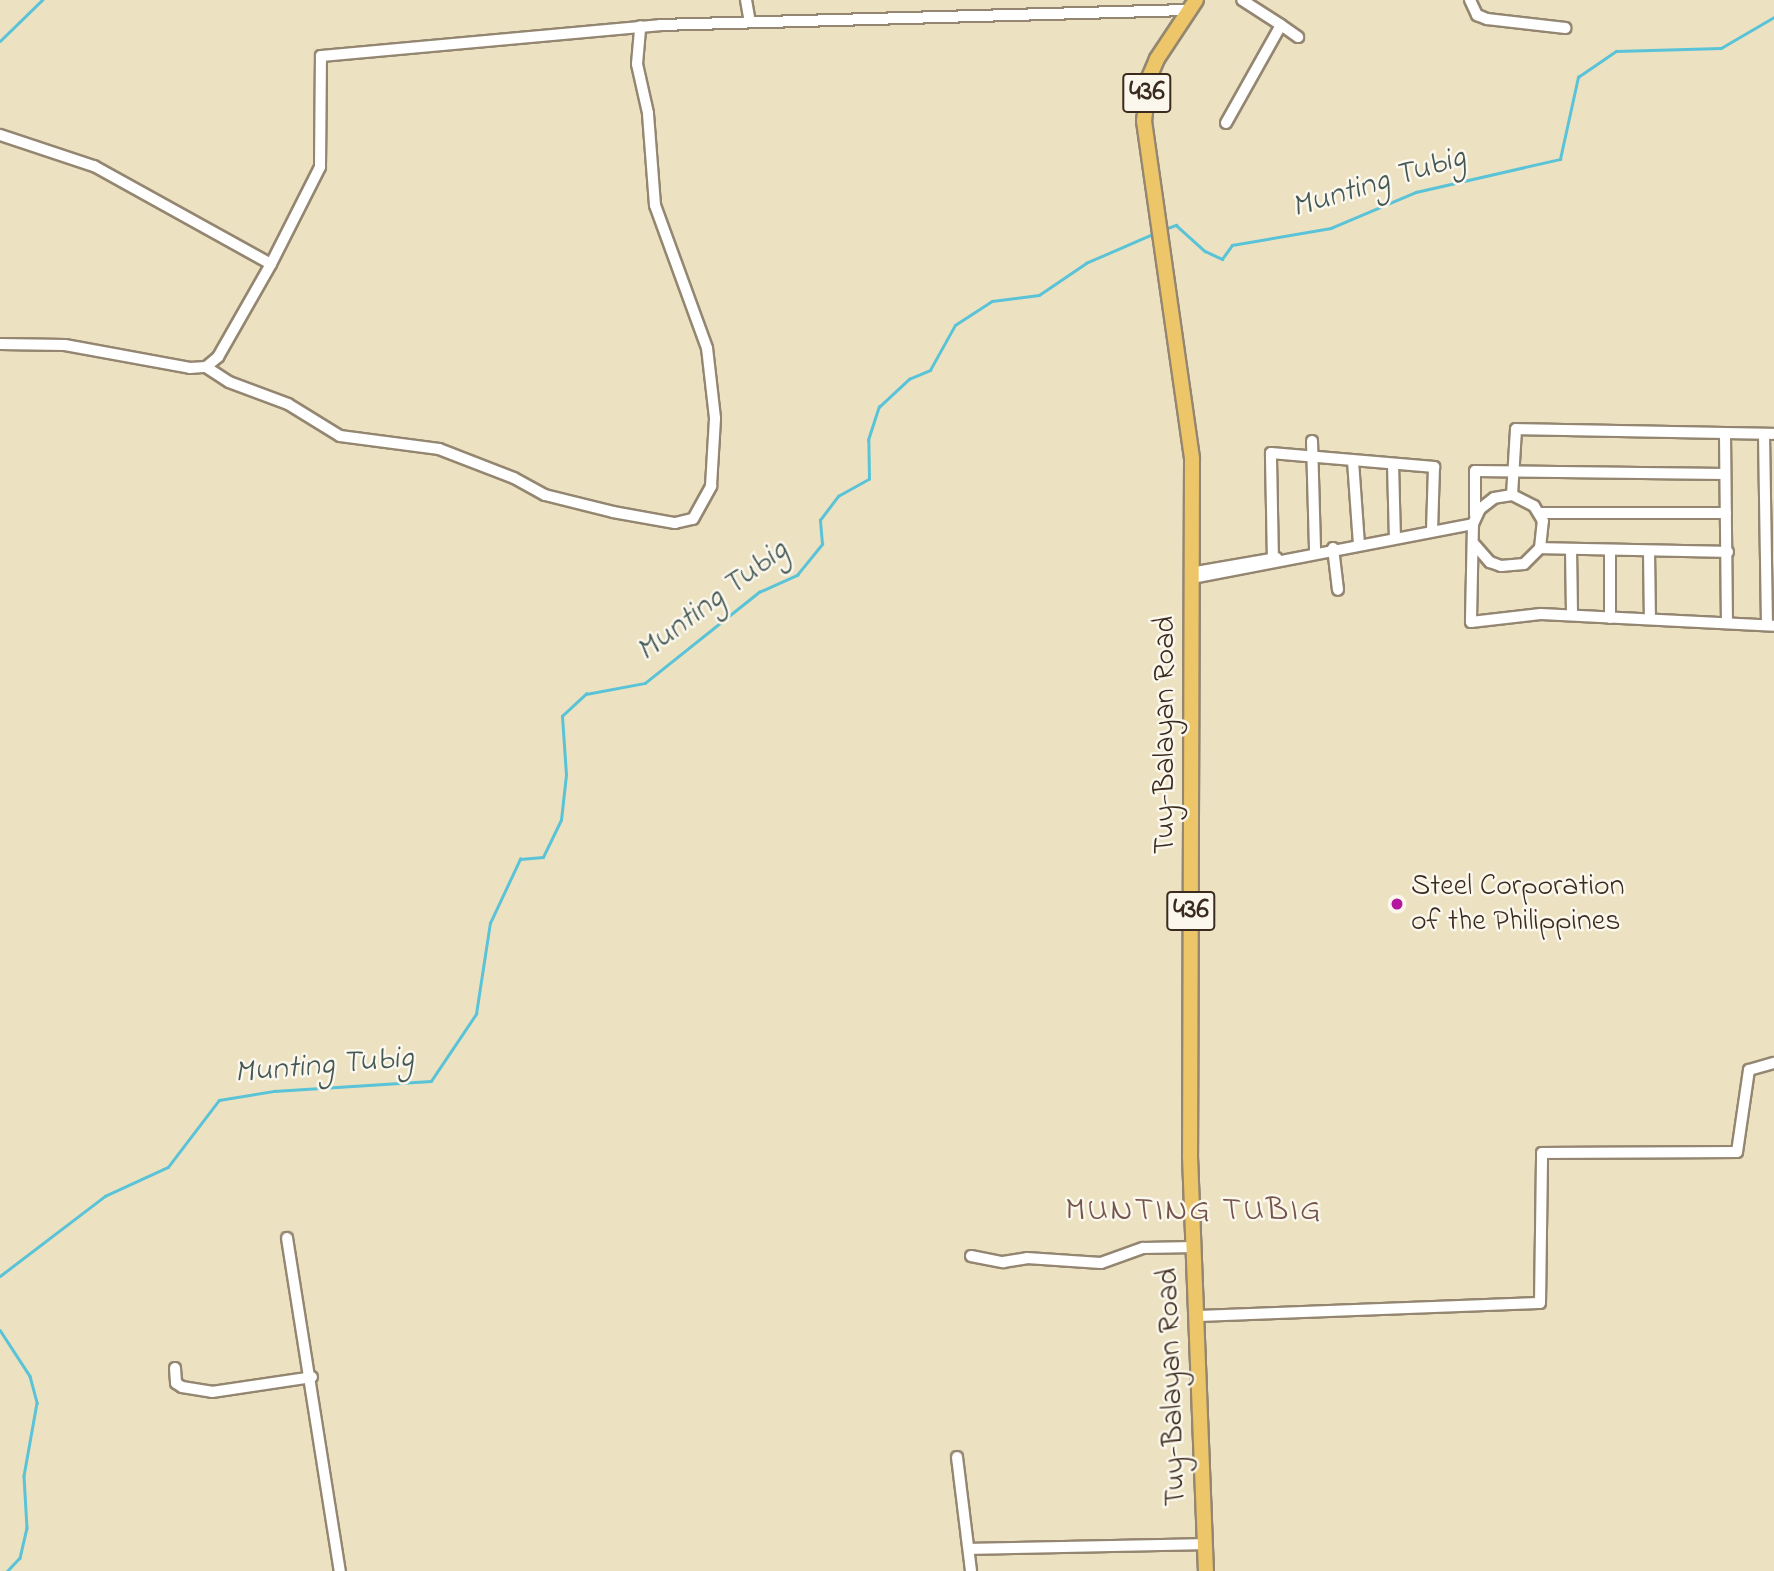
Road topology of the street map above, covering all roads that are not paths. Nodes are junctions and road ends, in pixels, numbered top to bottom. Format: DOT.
graph roads {
  1 [pos="746,0"];
  2 [pos="1242,0"];
  3 [pos="1470,0"];
  4 [pos="1192,5"];
  5 [pos="750,22"];
  6 [pos="1282,25"];
  7 [pos="640,26"];
  8 [pos="1565,28"];
  9 [pos="1298,37"];
  10 [pos="1226,123"];
  11 [pos="0,135"];
  12 [pos="271,264"];
  13 [pos="0,344"];
  14 [pos="206,367"];
  15 [pos="1769,434"];
  16 [pos="1725,435"];
  17 [pos="1312,441"];
  18 [pos="1312,456"];
  19 [pos="1353,461"];
  20 [pos="1393,464"];
  21 [pos="1514,471"];
  22 [pos="1725,474"];
  23 [pos="1512,495"];
  24 [pos="1539,513"];
  25 [pos="1726,513"];
  26 [pos="1474,521"];
  27 [pos="1432,531"];
  28 [pos="1395,538"];
  29 [pos="1359,544"];
  30 [pos="1475,545"];
  31 [pos="1333,548"];
  32 [pos="1540,548"];
  33 [pos="1571,549"];
  34 [pos="1610,550"];
  35 [pos="1315,551"];
  36 [pos="1649,551"];
  37 [pos="1728,552"];
  38 [pos="1275,559"];
  39 [pos="1193,575"];
  40 [pos="1338,590"];
  41 [pos="1572,615"];
  42 [pos="1610,618"];
  43 [pos="1650,620"];
  44 [pos="1727,623"];
  45 [pos="1771,625"];
  46 [pos="1774,1063"];
  47 [pos="287,1238"];
  48 [pos="1195,1247"];
  49 [pos="971,1256"];
  50 [pos="1196,1315"];
  51 [pos="175,1368"];
  52 [pos="312,1377"];
  53 [pos="957,1457"];
  54 [pos="1205,1544"];
  55 [pos="970,1549"];
  56 [pos="340,1571"];
  57 [pos="971,1571"];
  58 [pos="1206,1571"];
  1 -- 5 [label="street"];
  2 -- 6 [label="street"];
  3 -- 8 [label="street"];
  4 -- 5 [label="street"];
  4 -- 39 [label="main road, Tuy-Balayan Road / 436"];
  5 -- 7 [label="street"];
  6 -- 9 [label="street"];
  6 -- 10 [label="street"];
  7 -- 12 [label="street"];
  7 -- 14 [label="street"];
  11 -- 12 [label="street"];
  12 -- 14 [label="street"];
  13 -- 14 [label="street"];
  15 -- 16 [label="street"];
  15 -- 45 [label="street"];
  16 -- 21 [label="street"];
  16 -- 22 [label="street"];
  17 -- 18 [label="street"];
  18 -- 19 [label="street"];
  18 -- 35 [label="street"];
  18 -- 38 [label="street"];
  19 -- 20 [label="street"];
  19 -- 29 [label="street"];
  20 -- 27 [label="street"];
  20 -- 28 [label="street"];
  21 -- 22 [label="street"];
  21 -- 23 [label="street"];
  21 -- 26 [label="street"];
  22 -- 25 [label="street"];
  23 -- 24 [label="street"];
  23 -- 26 [label="street"];
  24 -- 25 [label="street"];
  24 -- 32 [label="street"];
  25 -- 37 [label="street"];
  26 -- 27 [label="street"];
  26 -- 30 [label="street"];
  27 -- 28 [label="street"];
  28 -- 29 [label="street"];
  29 -- 31 [label="street"];
  30 -- 32 [label="street"];
  30 -- 41 [label="street"];
  31 -- 35 [label="street"];
  31 -- 40 [label="street"];
  32 -- 33 [label="street"];
  33 -- 34 [label="street"];
  33 -- 41 [label="street"];
  34 -- 36 [label="street"];
  34 -- 42 [label="street"];
  35 -- 38 [label="street"];
  36 -- 37 [label="street"];
  36 -- 43 [label="street"];
  37 -- 44 [label="street"];
  38 -- 39 [label="street"];
  39 -- 48 [label="main road, Tuy-Balayan Road / 436"];
  41 -- 42 [label="street"];
  42 -- 43 [label="street"];
  43 -- 44 [label="street"];
  44 -- 45 [label="street"];
  46 -- 50 [label="street"];
  47 -- 52 [label="street"];
  48 -- 49 [label="street"];
  48 -- 50 [label="main road, Tuy-Balayan Road / 436"];
  50 -- 54 [label="main road, Tuy-Balayan Road / 436"];
  51 -- 52 [label="street"];
  52 -- 56 [label="street"];
  53 -- 55 [label="street"];
  54 -- 55 [label="street"];
  54 -- 58 [label="main road, Tuy-Balayan Road / 436"];
  55 -- 57 [label="street"];
}
